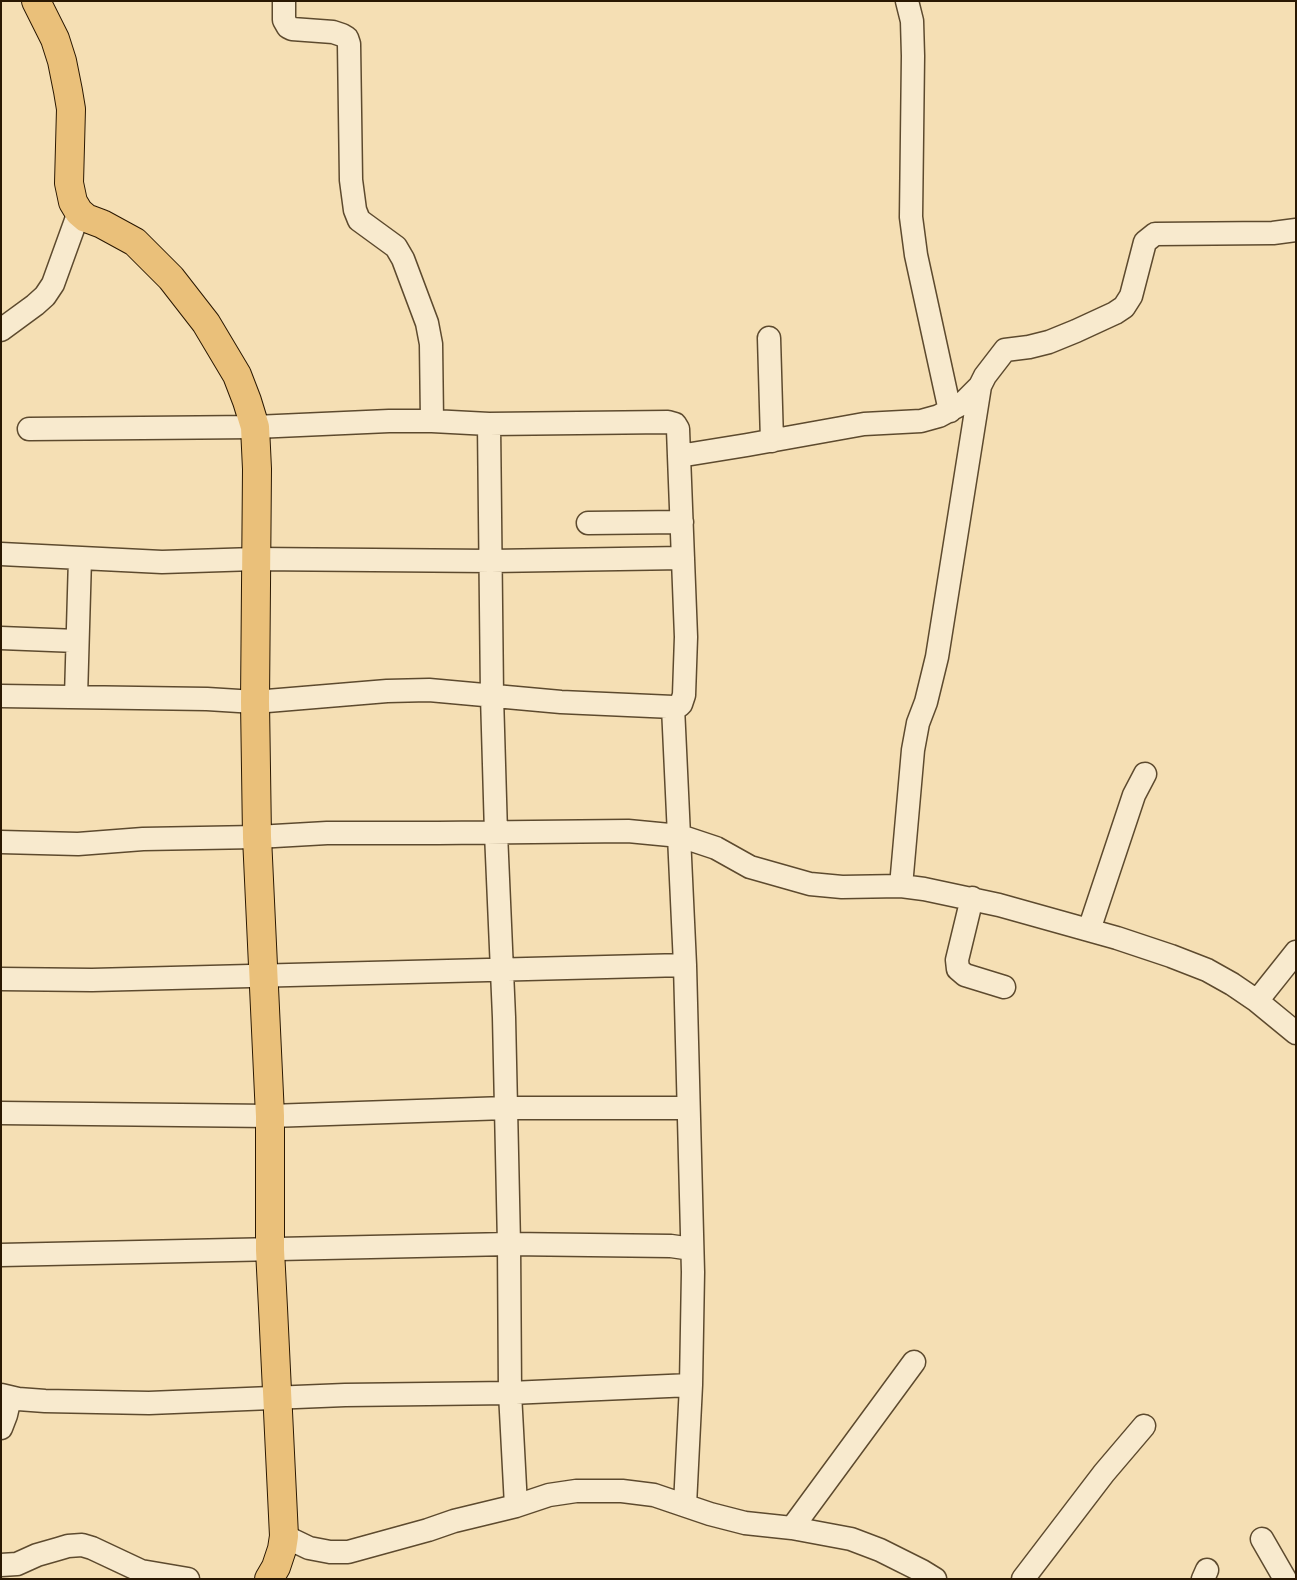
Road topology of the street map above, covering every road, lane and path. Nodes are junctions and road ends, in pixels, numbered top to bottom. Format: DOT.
graph roads {
  1 [pos="36,1"];
  2 [pos="284,1"];
  3 [pos="907,1"];
  4 [pos="79,212"];
  5 [pos="1296,230"];
  6 [pos="1,330"];
  7 [pos="768,338"];
  8 [pos="980,386"];
  9 [pos="950,411"];
  10 [pos="432,421"];
  11 [pos="489,424"];
  12 [pos="254,427"];
  13 [pos="29,429"];
  14 [pos="772,441"];
  15 [pos="679,456"];
  16 [pos="682,522"];
  17 [pos="588,524"];
  18 [pos="1,554"];
  19 [pos="80,558"];
  20 [pos="683,558"];
  21 [pos="255,559"];
  22 [pos="491,561"];
  23 [pos="1,638"];
  24 [pos="77,641"];
  25 [pos="1,696"];
  26 [pos="492,696"];
  27 [pos="76,697"];
  28 [pos="255,702"];
  29 [pos="673,707"];
  30 [pos="1145,774"];
  31 [pos="496,833"];
  32 [pos="680,836"];
  33 [pos="257,837"];
  34 [pos="1,842"];
  35 [pos="901,886"];
  36 [pos="972,898"];
  37 [pos="1089,930"];
  38 [pos="1296,952"];
  39 [pos="685,965"];
  40 [pos="501,970"];
  41 [pos="262,976"];
  42 [pos="1,979"];
  43 [pos="1004,987"];
  44 [pos="1257,1001"];
  45 [pos="1296,1033"];
  46 [pos="506,1108"];
  47 [pos="688,1108"];
  48 [pos="1,1113"];
  49 [pos="270,1116"];
  50 [pos="509,1244"];
  51 [pos="692,1249"];
  52 [pos="270,1250"];
  53 [pos="1,1255"];
  54 [pos="914,1362"];
  55 [pos="691,1385"];
  56 [pos="510,1393"];
  57 [pos="6,1396"];
  58 [pos="276,1398"];
  59 [pos="1144,1426"];
  60 [pos="1,1428"];
  61 [pos="685,1505"];
  62 [pos="516,1506"];
  63 [pos="792,1528"];
  64 [pos="284,1536"];
  65 [pos="1262,1539"];
  66 [pos="1,1565"];
  67 [pos="188,1579"];
  68 [pos="269,1579"];
  69 [pos="935,1579"];
  70 [pos="1023,1579"];
  71 [pos="1286,1579"];
  1 -- 4 [label="main road"];
  2 -- 10 [label="street"];
  3 -- 9 [label="street"];
  4 -- 6 [label="street"];
  4 -- 12 [label="main road"];
  5 -- 8 [label="street"];
  7 -- 14 [label="street"];
  8 -- 9 [label="street"];
  8 -- 35 [label="street"];
  9 -- 14 [label="street"];
  10 -- 11 [label="street"];
  10 -- 12 [label="street"];
  11 -- 15 [label="street"];
  11 -- 22 [label="street"];
  12 -- 13 [label="street"];
  12 -- 21 [label="main road"];
  14 -- 15 [label="street"];
  15 -- 16 [label="street"];
  16 -- 17 [label="street"];
  16 -- 20 [label="street"];
  18 -- 19 [label="street"];
  19 -- 21 [label="street"];
  19 -- 24 [label="street"];
  20 -- 22 [label="street"];
  20 -- 29 [label="street"];
  21 -- 22 [label="street"];
  21 -- 28 [label="main road"];
  22 -- 26 [label="street"];
  23 -- 24 [label="street"];
  24 -- 27 [label="street"];
  25 -- 27 [label="street"];
  26 -- 28 [label="street"];
  26 -- 29 [label="street"];
  26 -- 31 [label="street"];
  27 -- 28 [label="street"];
  28 -- 33 [label="main road"];
  29 -- 32 [label="street"];
  30 -- 37 [label="street"];
  31 -- 32 [label="street"];
  31 -- 33 [label="street"];
  31 -- 40 [label="street"];
  32 -- 35 [label="street"];
  32 -- 39 [label="street"];
  33 -- 34 [label="street"];
  33 -- 41 [label="main road"];
  35 -- 36 [label="street"];
  36 -- 37 [label="street"];
  36 -- 43 [label="street"];
  37 -- 44 [label="street"];
  38 -- 44 [label="street"];
  39 -- 40 [label="street"];
  39 -- 47 [label="street"];
  40 -- 41 [label="street"];
  40 -- 46 [label="street"];
  41 -- 42 [label="street"];
  41 -- 49 [label="main road"];
  44 -- 45 [label="street"];
  46 -- 47 [label="street"];
  46 -- 49 [label="street"];
  46 -- 50 [label="street"];
  47 -- 51 [label="street"];
  48 -- 49 [label="street"];
  49 -- 52 [label="main road"];
  50 -- 51 [label="street"];
  50 -- 52 [label="street"];
  50 -- 56 [label="street"];
  51 -- 55 [label="street"];
  52 -- 53 [label="street"];
  52 -- 58 [label="main road"];
  54 -- 63 [label="street"];
  55 -- 56 [label="street"];
  55 -- 61 [label="street"];
  56 -- 58 [label="street"];
  56 -- 62 [label="street"];
  57 -- 58 [label="street"];
  57 -- 60 [label="street"];
  58 -- 64 [label="main road"];
  59 -- 70 [label="street"];
  61 -- 62 [label="street"];
  61 -- 63 [label="street"];
  62 -- 64 [label="street"];
  63 -- 69 [label="street"];
  64 -- 68 [label="main road"];
  65 -- 71 [label="street"];
  66 -- 67 [label="street"];
}
